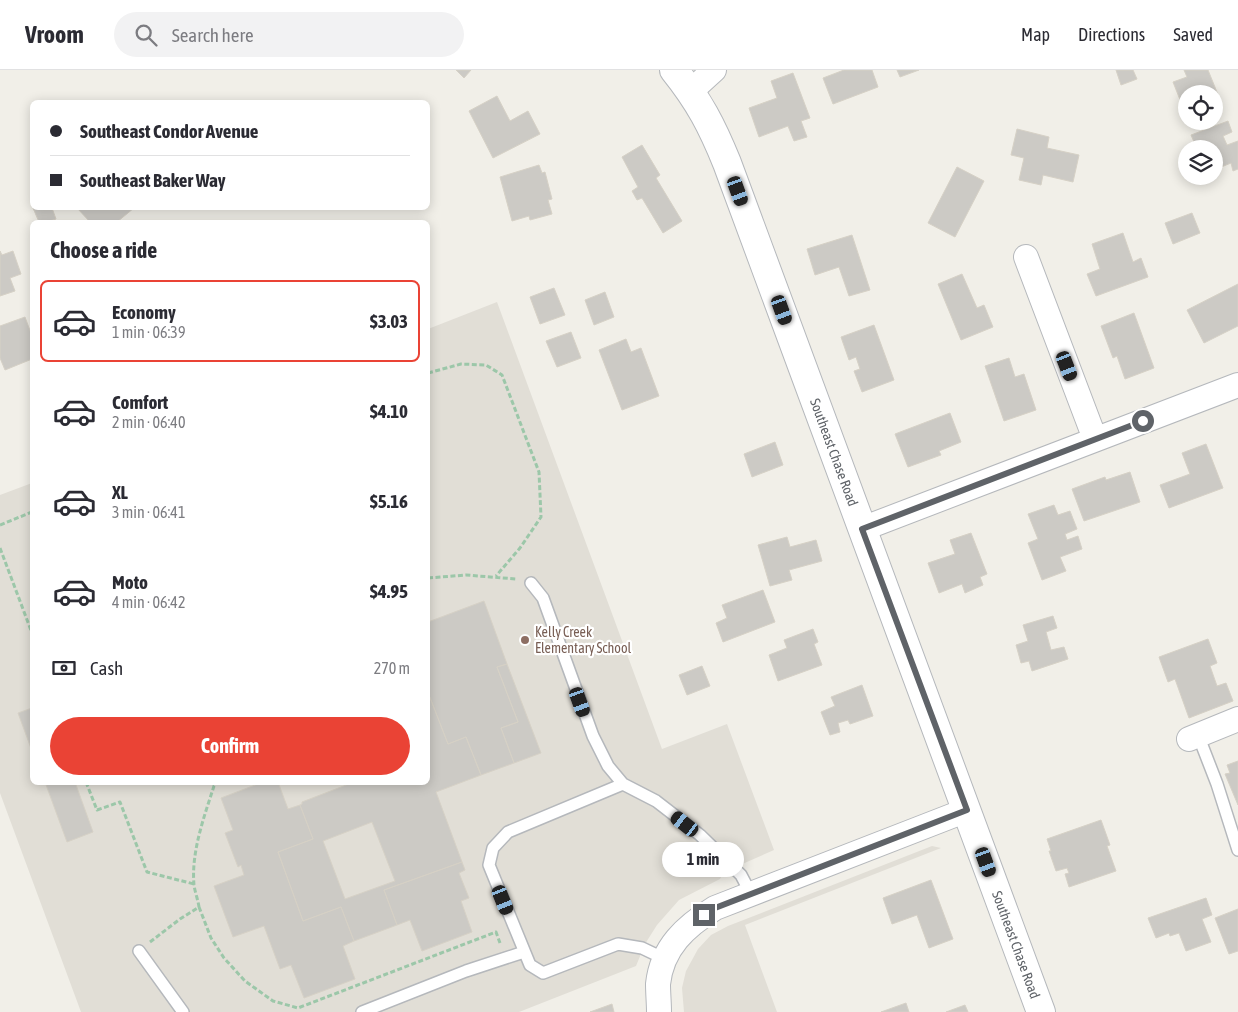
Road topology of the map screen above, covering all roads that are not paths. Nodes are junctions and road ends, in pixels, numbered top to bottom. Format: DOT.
graph roads {
  1 [pos="674,70"];
  2 [pos="714,70"];
  3 [pos="691,91"];
  4 [pos="1026,257"];
  5 [pos="1238,384"];
  6 [pos="1095,439"];
  7 [pos="862,529"];
  8 [pos="531,583"];
  9 [pos="1238,719"];
  10 [pos="1194,737"];
  11 [pos="623,784"];
  12 [pos="967,810"];
  13 [pos="1238,850"];
  14 [pos="751,894"];
  15 [pos="139,951"];
  16 [pos="524,952"];
  17 [pos="665,959"];
  18 [pos="183,1012"];
  19 [pos="362,1012"];
  20 [pos="659,1012"];
  21 [pos="1041,1012"];
  1 -- 3 [label="street, Southeast Chase Road"];
  2 -- 3 [label="street"];
  3 -- 7 [label="street, Southeast Chase Road"];
  4 -- 6 [label="street"];
  5 -- 6 [label="street"];
  6 -- 7 [label="street"];
  7 -- 12 [label="street, Southeast Chase Road"];
  8 -- 11 [label="lane"];
  9 -- 10 [label="street"];
  10 -- 13 [label="lane"];
  11 -- 14 [label="lane"];
  11 -- 16 [label="lane"];
  12 -- 14 [label="street"];
  12 -- 21 [label="street, Southeast Chase Road"];
  14 -- 17 [label="street"];
  15 -- 18 [label="lane"];
  16 -- 17 [label="lane"];
  16 -- 19 [label="lane"];
  17 -- 20 [label="street"];
}
